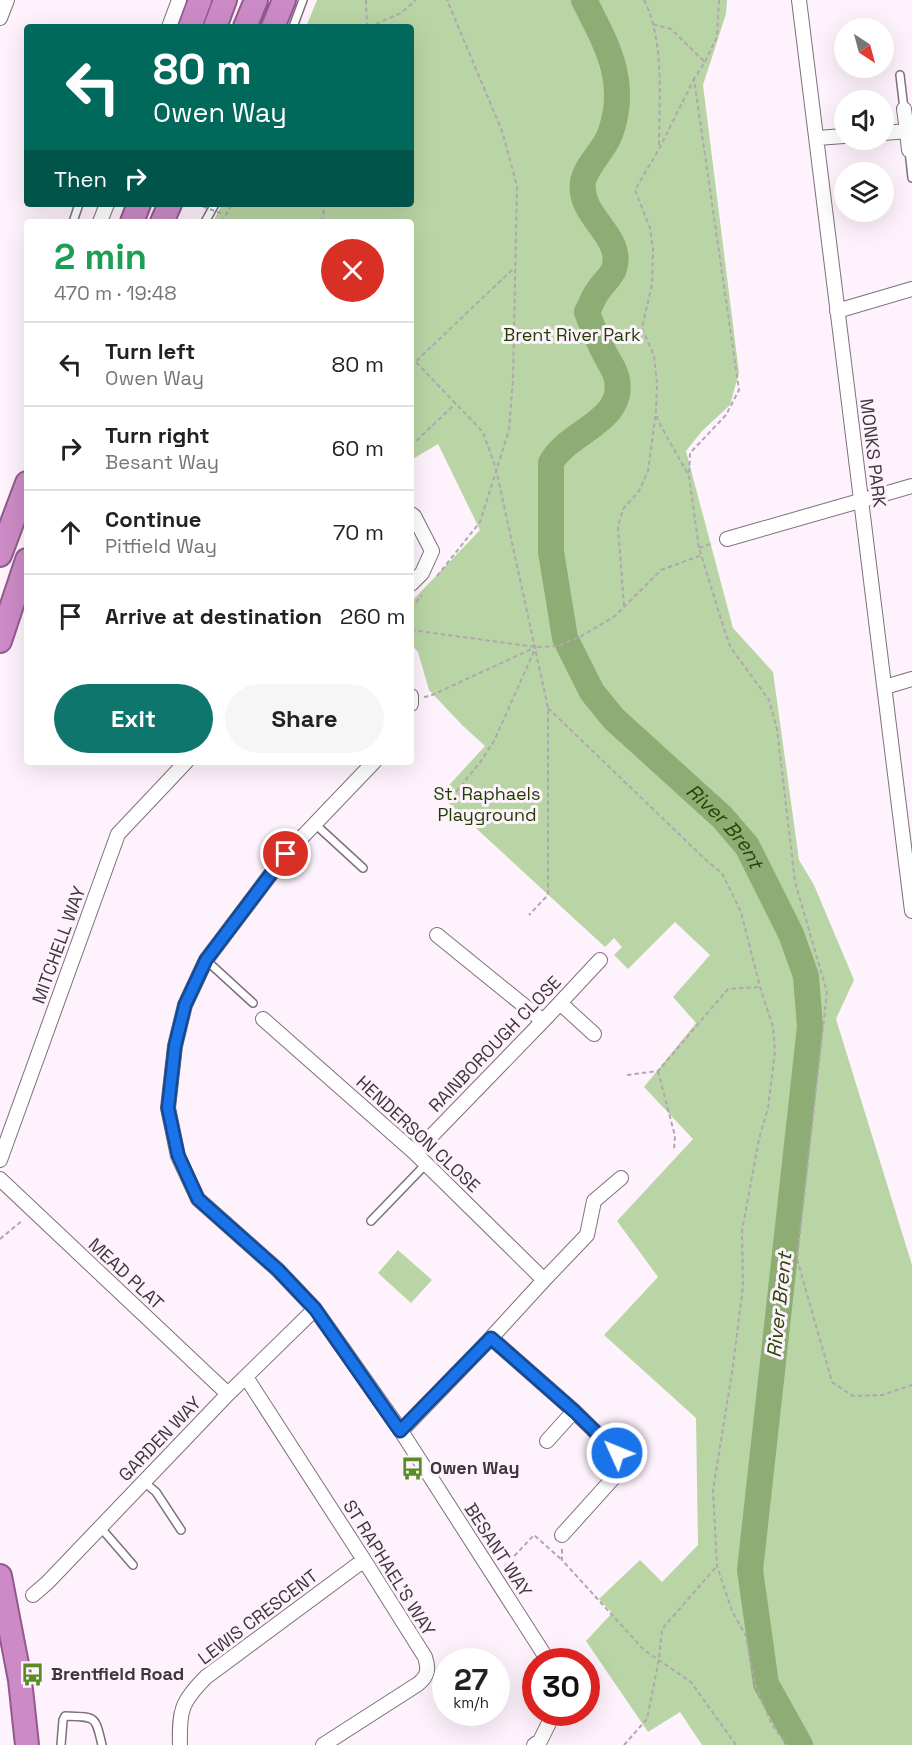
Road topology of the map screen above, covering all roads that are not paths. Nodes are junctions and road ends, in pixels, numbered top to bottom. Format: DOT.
graph roads {
  1 [pos="7,0"];
  2 [pos="178,0"];
  3 [pos="200,0"];
  4 [pos="225,0"];
  5 [pos="256,0"];
  6 [pos="284,0"];
  7 [pos="303,0"];
  8 [pos="799,0"];
  9 [pos="0,18"];
  10 [pos="170,24"];
  11 [pos="191,24"];
  12 [pos="216,24"];
  13 [pos="246,24"];
  14 [pos="274,24"];
  15 [pos="294,24"];
  16 [pos="900,75"];
  17 [pos="904,109"];
  18 [pos="907,131"];
  19 [pos="894,132"];
  20 [pos="834,137"];
  21 [pos="817,138"];
  22 [pos="909,150"];
  23 [pos="912,178"];
  24 [pos="912,289"];
  25 [pos="837,310"];
  26 [pos="912,486"];
  27 [pos="24,491"];
  28 [pos="861,501"];
  29 [pos="414,516"];
  30 [pos="727,539"];
  31 [pos="0,555"];
  32 [pos="24,569"];
  33 [pos="414,581"];
  34 [pos="0,641"];
  35 [pos="912,679"];
  36 [pos="885,687"];
  37 [pos="183,765"];
  38 [pos="371,765"];
  39 [pos="315,824"];
  40 [pos="909,855"];
  41 [pos="363,868"];
  42 [pos="912,911"];
  43 [pos="437,935"];
  44 [pos="206,960"];
  45 [pos="600,960"];
  46 [pos="253,1003"];
  47 [pos="560,1003"];
  48 [pos="263,1019"];
  49 [pos="543,1022"];
  50 [pos="594,1034"];
  51 [pos="415,1153"];
  52 [pos="0,1160"];
  53 [pos="426,1164"];
  54 [pos="621,1178"];
  55 [pos="0,1179"];
  56 [pos="371,1221"];
  57 [pos="544,1280"];
  58 [pos="315,1309"];
  59 [pos="491,1338"];
  60 [pos="246,1377"];
  61 [pos="228,1395"];
  62 [pos="574,1411"];
  63 [pos="400,1431"];
  64 [pos="547,1441"];
  65 [pos="144,1482"];
  66 [pos="100,1528"];
  67 [pos="181,1530"];
  68 [pos="562,1535"];
  69 [pos="364,1560"];
  70 [pos="133,1565"];
  71 [pos="0,1576"];
  72 [pos="33,1595"];
  73 [pos="540,1648"];
  74 [pos="548,1726"];
  75 [pos="27,1745"];
  76 [pos="61,1745"];
  77 [pos="102,1745"];
  78 [pos="180,1745"];
  79 [pos="324,1745"];
  80 [pos="534,1745"];
  1 -- 9 [label="street"];
  2 -- 10 [label="street"];
  3 -- 11 [label="highway"];
  4 -- 12 [label="highway"];
  5 -- 13 [label="highway"];
  6 -- 14 [label="highway"];
  7 -- 15 [label="lane"];
  8 -- 21 [label="street, MONKS PARK"];
  16 -- 17 [label="lane"];
  17 -- 18 [label="street"];
  18 -- 19 [label="street"];
  18 -- 22 [label="street"];
  20 -- 21 [label="street"];
  21 -- 25 [label="street, MONKS PARK"];
  22 -- 23 [label="lane"];
  24 -- 25 [label="street"];
  25 -- 28 [label="street, MONKS PARK"];
  26 -- 28 [label="street"];
  27 -- 31 [label="highway"];
  28 -- 30 [label="street"];
  28 -- 36 [label="street, MONKS PARK"];
  29 -- 33 [label="street"];
  32 -- 34 [label="highway"];
  35 -- 36 [label="street"];
  36 -- 40 [label="street, MONKS PARK"];
  37 -- 52 [label="street, MITCHELL WAY"];
  38 -- 39 [label="street, BESANT WAY"];
  39 -- 41 [label="lane"];
  39 -- 44 [label="street, BESANT WAY"];
  40 -- 42 [label="street, MONKS PARK"];
  43 -- 49 [label="street"];
  44 -- 46 [label="lane"];
  44 -- 58 [label="street, BESANT WAY"];
  45 -- 47 [label="street, RAINBOROUGH CLOSE"];
  47 -- 49 [label="street, RAINBOROUGH CLOSE"];
  47 -- 50 [label="street"];
  48 -- 51 [label="street, HENDERSON CLOSE"];
  49 -- 51 [label="street, RAINBOROUGH CLOSE"];
  51 -- 53 [label="street, HENDERSON CLOSE"];
  53 -- 56 [label="lane"];
  53 -- 57 [label="street, HENDERSON CLOSE"];
  54 -- 57 [label="street"];
  55 -- 61 [label="street, MEAD PLAT"];
  57 -- 59 [label="street"];
  58 -- 60 [label="street, GARDEN WAY"];
  58 -- 63 [label="street, BESANT WAY"];
  59 -- 62 [label="street"];
  59 -- 63 [label="street"];
  60 -- 61 [label="street, GARDEN WAY"];
  60 -- 69 [label="street, ST RAPHAEL'S WAY"];
  61 -- 65 [label="street, GARDEN WAY"];
  62 -- 64 [label="street"];
  62 -- 68 [label="street"];
  63 -- 73 [label="street, BESANT WAY"];
  65 -- 66 [label="street, GARDEN WAY"];
  65 -- 67 [label="lane"];
  66 -- 70 [label="lane"];
  66 -- 72 [label="street, GARDEN WAY"];
  69 -- 78 [label="street, LEWIS CRESCENT"];
  69 -- 79 [label="street, ST RAPHAEL'S WAY"];
  71 -- 75 [label="highway"];
  74 -- 80 [label="street"];
  76 -- 77 [label="lane"];
}
